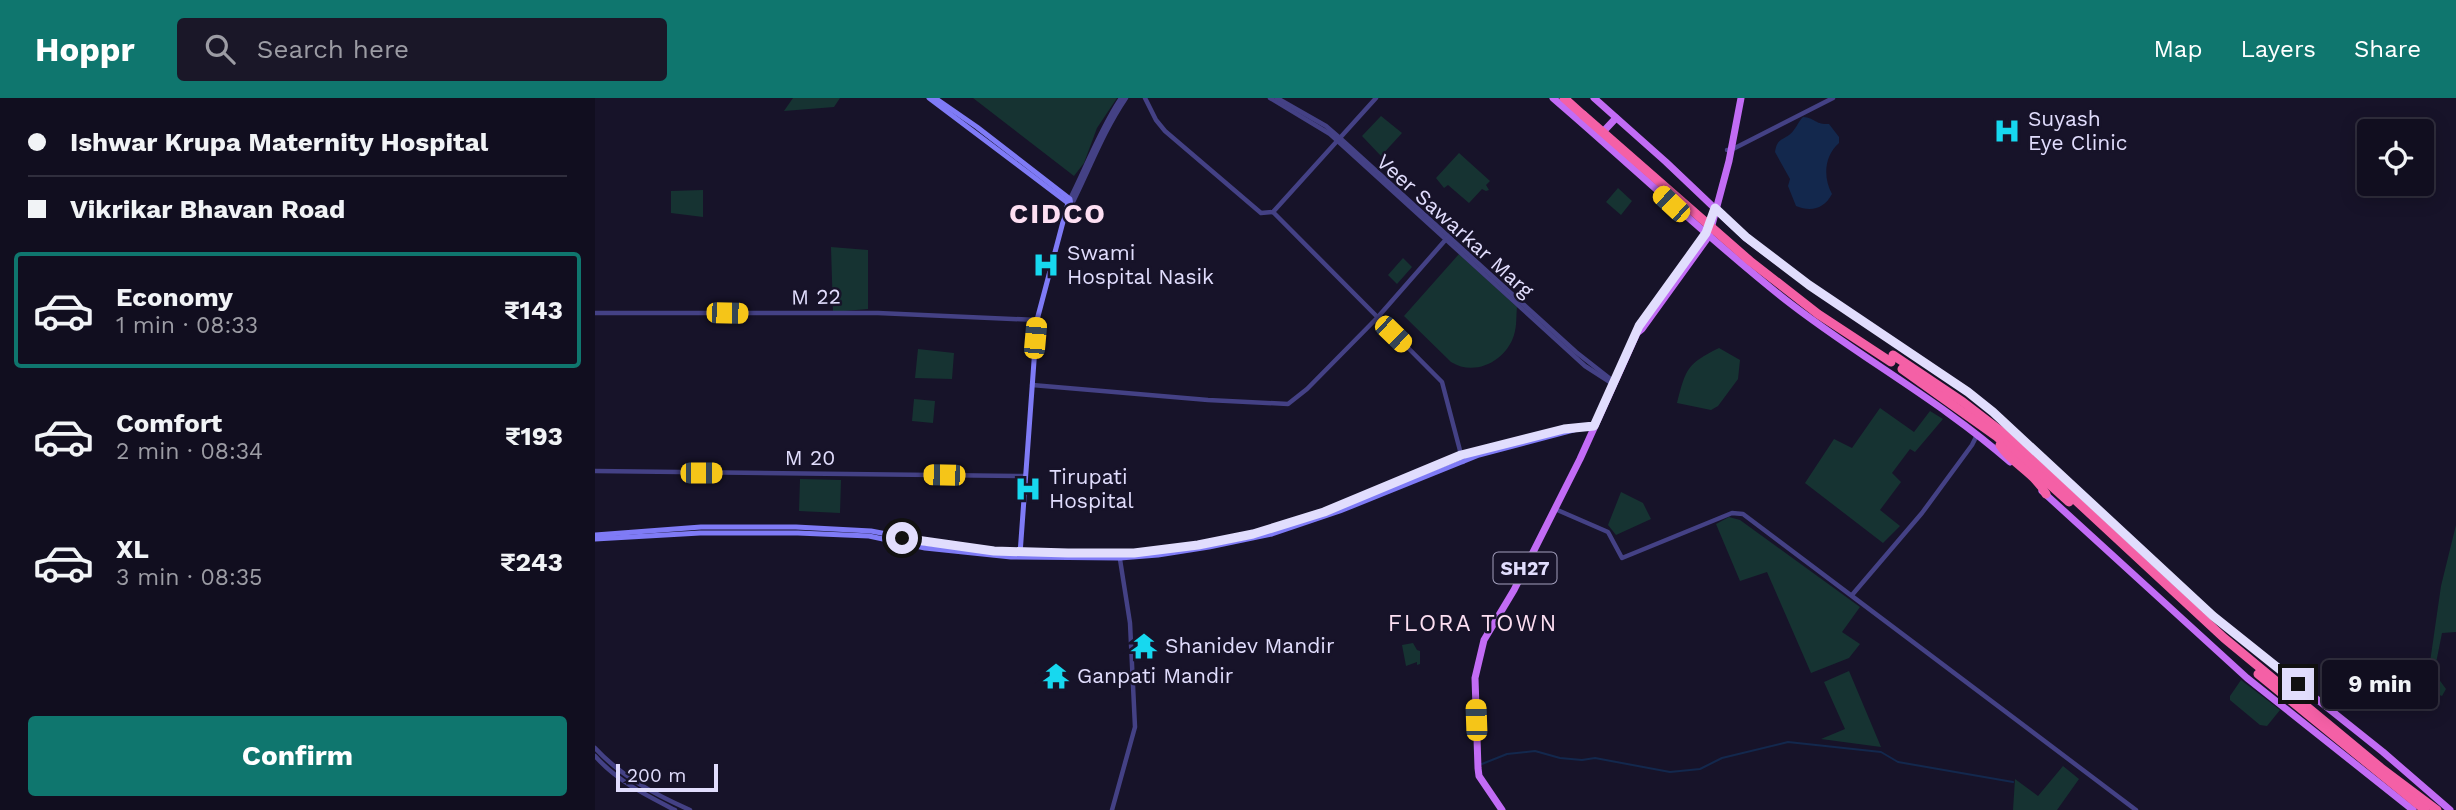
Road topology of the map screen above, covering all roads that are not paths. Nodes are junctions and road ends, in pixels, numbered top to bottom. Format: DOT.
graph roads {
  1 [pos="929,98"];
  2 [pos="935,98"];
  3 [pos="1124,98"];
  4 [pos="1145,98"];
  5 [pos="1270,98"];
  6 [pos="1277,98"];
  7 [pos="1376,98"];
  8 [pos="1553,98"];
  9 [pos="1564,98"];
  10 [pos="1572,98"];
  11 [pos="1594,98"];
  12 [pos="1739,98"];
  13 [pos="1833,98"];
  14 [pos="1616,118"];
  15 [pos="1598,137"];
  16 [pos="1340,140"];
  17 [pos="1729,150"];
  18 [pos="1718,192"];
  19 [pos="1704,197"];
  20 [pos="1070,204"];
  21 [pos="1716,209"];
  22 [pos="1273,212"];
  23 [pos="1707,234"];
  24 [pos="1447,238"];
  25 [pos="1721,246"];
  26 [pos="1700,248"];
  27 [pos="1793,274"];
  28 [pos="1777,293"];
  29 [pos="595,313"];
  30 [pos="1377,318"];
  31 [pos="1037,320"];
  32 [pos="1637,333"];
  33 [pos="1892,359"];
  34 [pos="1614,383"];
  35 [pos="1032,385"];
  36 [pos="1963,402"];
  37 [pos="1993,412"];
  38 [pos="1594,426"];
  39 [pos="1977,434"];
  40 [pos="1996,436"];
  41 [pos="1462,458"];
  42 [pos="595,471"];
  43 [pos="1025,476"];
  44 [pos="2046,494"];
  45 [pos="1555,509"];
  46 [pos="595,537"];
  47 [pos="1020,554"];
  48 [pos="1120,556"];
  49 [pos="1852,595"];
  50 [pos="2217,634"];
  51 [pos="595,748"];
  52 [pos="595,756"];
  53 [pos="675,810"];
  54 [pos="690,810"];
  55 [pos="1112,810"];
  56 [pos="1502,810"];
  57 [pos="2136,810"];
  58 [pos="2413,810"];
  59 [pos="2425,810"];
  60 [pos="2437,810"];
  61 [pos="2450,810"];
  1 -- 20 [label="main road"];
  2 -- 20 [label="main road"];
  3 -- 20 [label="street"];
  4 -- 22 [label="street"];
  5 -- 16 [label="street, Veer Sawarkar Marg"];
  6 -- 16 [label="street, Veer Sawarkar Marg"];
  7 -- 16 [label="street"];
  8 -- 15 [label="main road"];
  9 -- 33 [label="highway, bridge"];
  10 -- 33 [label="highway"];
  11 -- 14 [label="main road"];
  12 -- 17 [label="main road"];
  13 -- 17 [label="street"];
  14 -- 15 [label="main road"];
  14 -- 19 [label="main road"];
  15 -- 23 [label="main road"];
  16 -- 22 [label="street"];
  16 -- 24 [label="street, Veer Sawarkar Marg"];
  17 -- 18 [label="main road"];
  17 -- 21 [label="main road, SH27"];
  18 -- 19 [label="main road"];
  18 -- 21 [label="main road"];
  19 -- 21 [label="main road"];
  20 -- 31 [label="main road"];
  21 -- 23 [label="main road, SH27 / SH27"];
  21 -- 27 [label="main road"];
  22 -- 30 [label="street"];
  23 -- 25 [label="main road"];
  23 -- 26 [label="main road, SH27 / SH27"];
  23 -- 32 [label="main road"];
  24 -- 30 [label="street"];
  24 -- 34 [label="street, Veer Sawarkar Marg"];
  25 -- 26 [label="main road"];
  25 -- 28 [label="main road"];
  26 -- 32 [label="main road, SH27 / SH27"];
  27 -- 28 [label="main road"];
  27 -- 37 [label="main road"];
  28 -- 39 [label="main road"];
  29 -- 31 [label="street, M 22"];
  30 -- 35 [label="street"];
  30 -- 41 [label="street"];
  31 -- 35 [label="main road"];
  32 -- 34 [label="main road, SH27 / SH27"];
  33 -- 36 [label="highway"];
  33 -- 40 [label="highway"];
  34 -- 38 [label="main road, SH27 / SH27"];
  35 -- 43 [label="main road"];
  36 -- 37 [label="main road"];
  36 -- 50 [label="highway"];
  37 -- 61 [label="main road"];
  38 -- 41 [label="main road"];
  38 -- 45 [label="main road, SH27 / SH27"];
  39 -- 44 [label="main road"];
  39 -- 49 [label="street"];
  40 -- 44 [label="highway"];
  40 -- 50 [label="highway"];
  41 -- 48 [label="main road"];
  42 -- 43 [label="street, M 20"];
  43 -- 47 [label="main road"];
  44 -- 58 [label="main road"];
  45 -- 49 [label="street"];
  45 -- 56 [label="main road, SH27 / SH27"];
  46 -- 47 [label="main road"];
  47 -- 48 [label="main road"];
  48 -- 55 [label="street"];
  49 -- 57 [label="street"];
  50 -- 59 [label="highway"];
  50 -- 60 [label="highway"];
  51 -- 54 [label="street"];
  52 -- 53 [label="street"];
}
